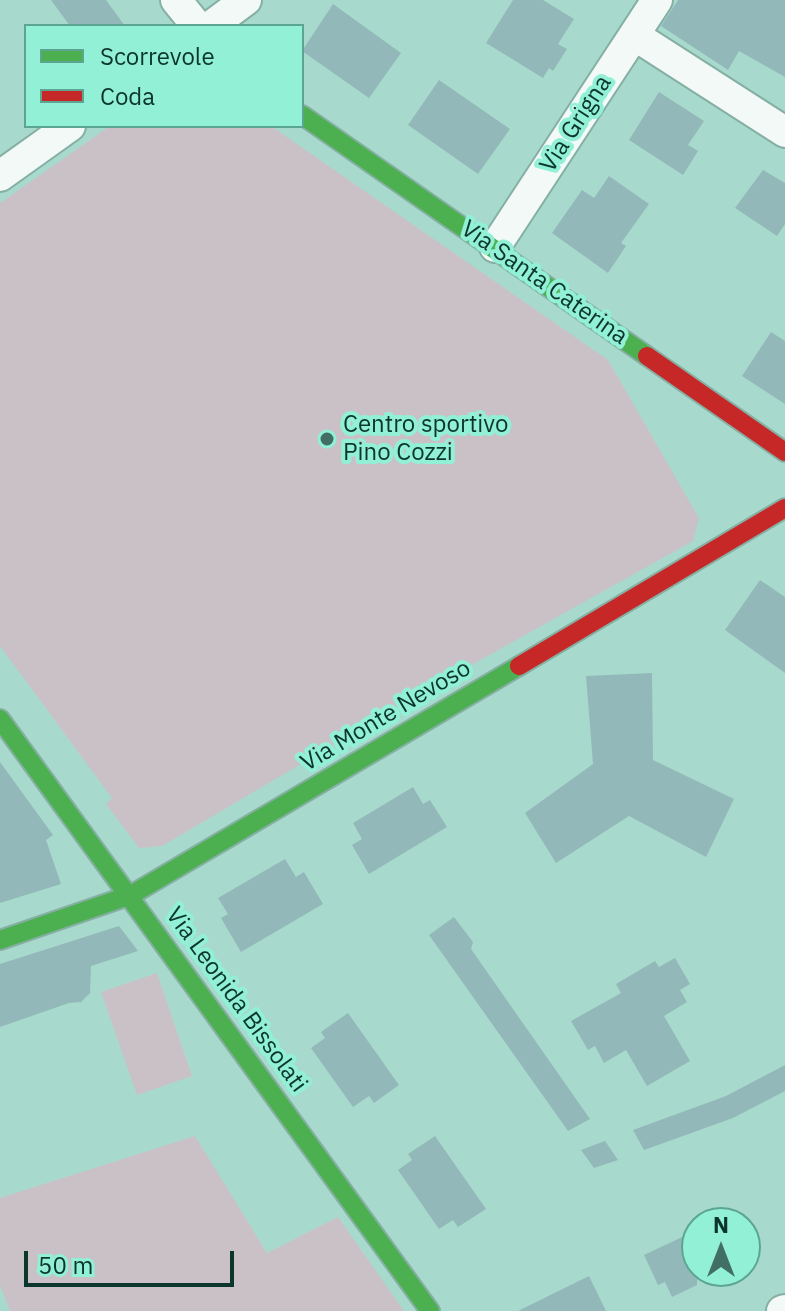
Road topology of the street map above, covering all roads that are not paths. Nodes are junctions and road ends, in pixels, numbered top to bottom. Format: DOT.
graph roads {
  1 [pos="176,0"];
  2 [pos="246,0"];
  3 [pos="657,0"];
  4 [pos="195,24"];
  5 [pos="214,24"];
  6 [pos="634,35"];
  7 [pos="304,116"];
  8 [pos="67,128"];
  9 [pos="785,132"];
  10 [pos="0,176"];
  11 [pos="495,247"];
  12 [pos="785,452"];
  13 [pos="785,508"];
  14 [pos="0,719"];
  15 [pos="131,895"];
  16 [pos="0,940"];
  17 [pos="430,1311"];
  1 -- 4 [label="street"];
  2 -- 5 [label="street"];
  3 -- 6 [label="street, Via Grigna"];
  6 -- 9 [label="street"];
  6 -- 11 [label="street, Via Grigna"];
  7 -- 11 [label="street, Via Santa Caterina"];
  8 -- 10 [label="street"];
  11 -- 12 [label="street, Via Santa Caterina"];
  13 -- 15 [label="street, Via Monte Nevoso"];
  14 -- 15 [label="street, Via Leonida Bissolati"];
  15 -- 16 [label="street, Via Monte Nevoso"];
  15 -- 17 [label="street, Via Leonida Bissolati"];
}
